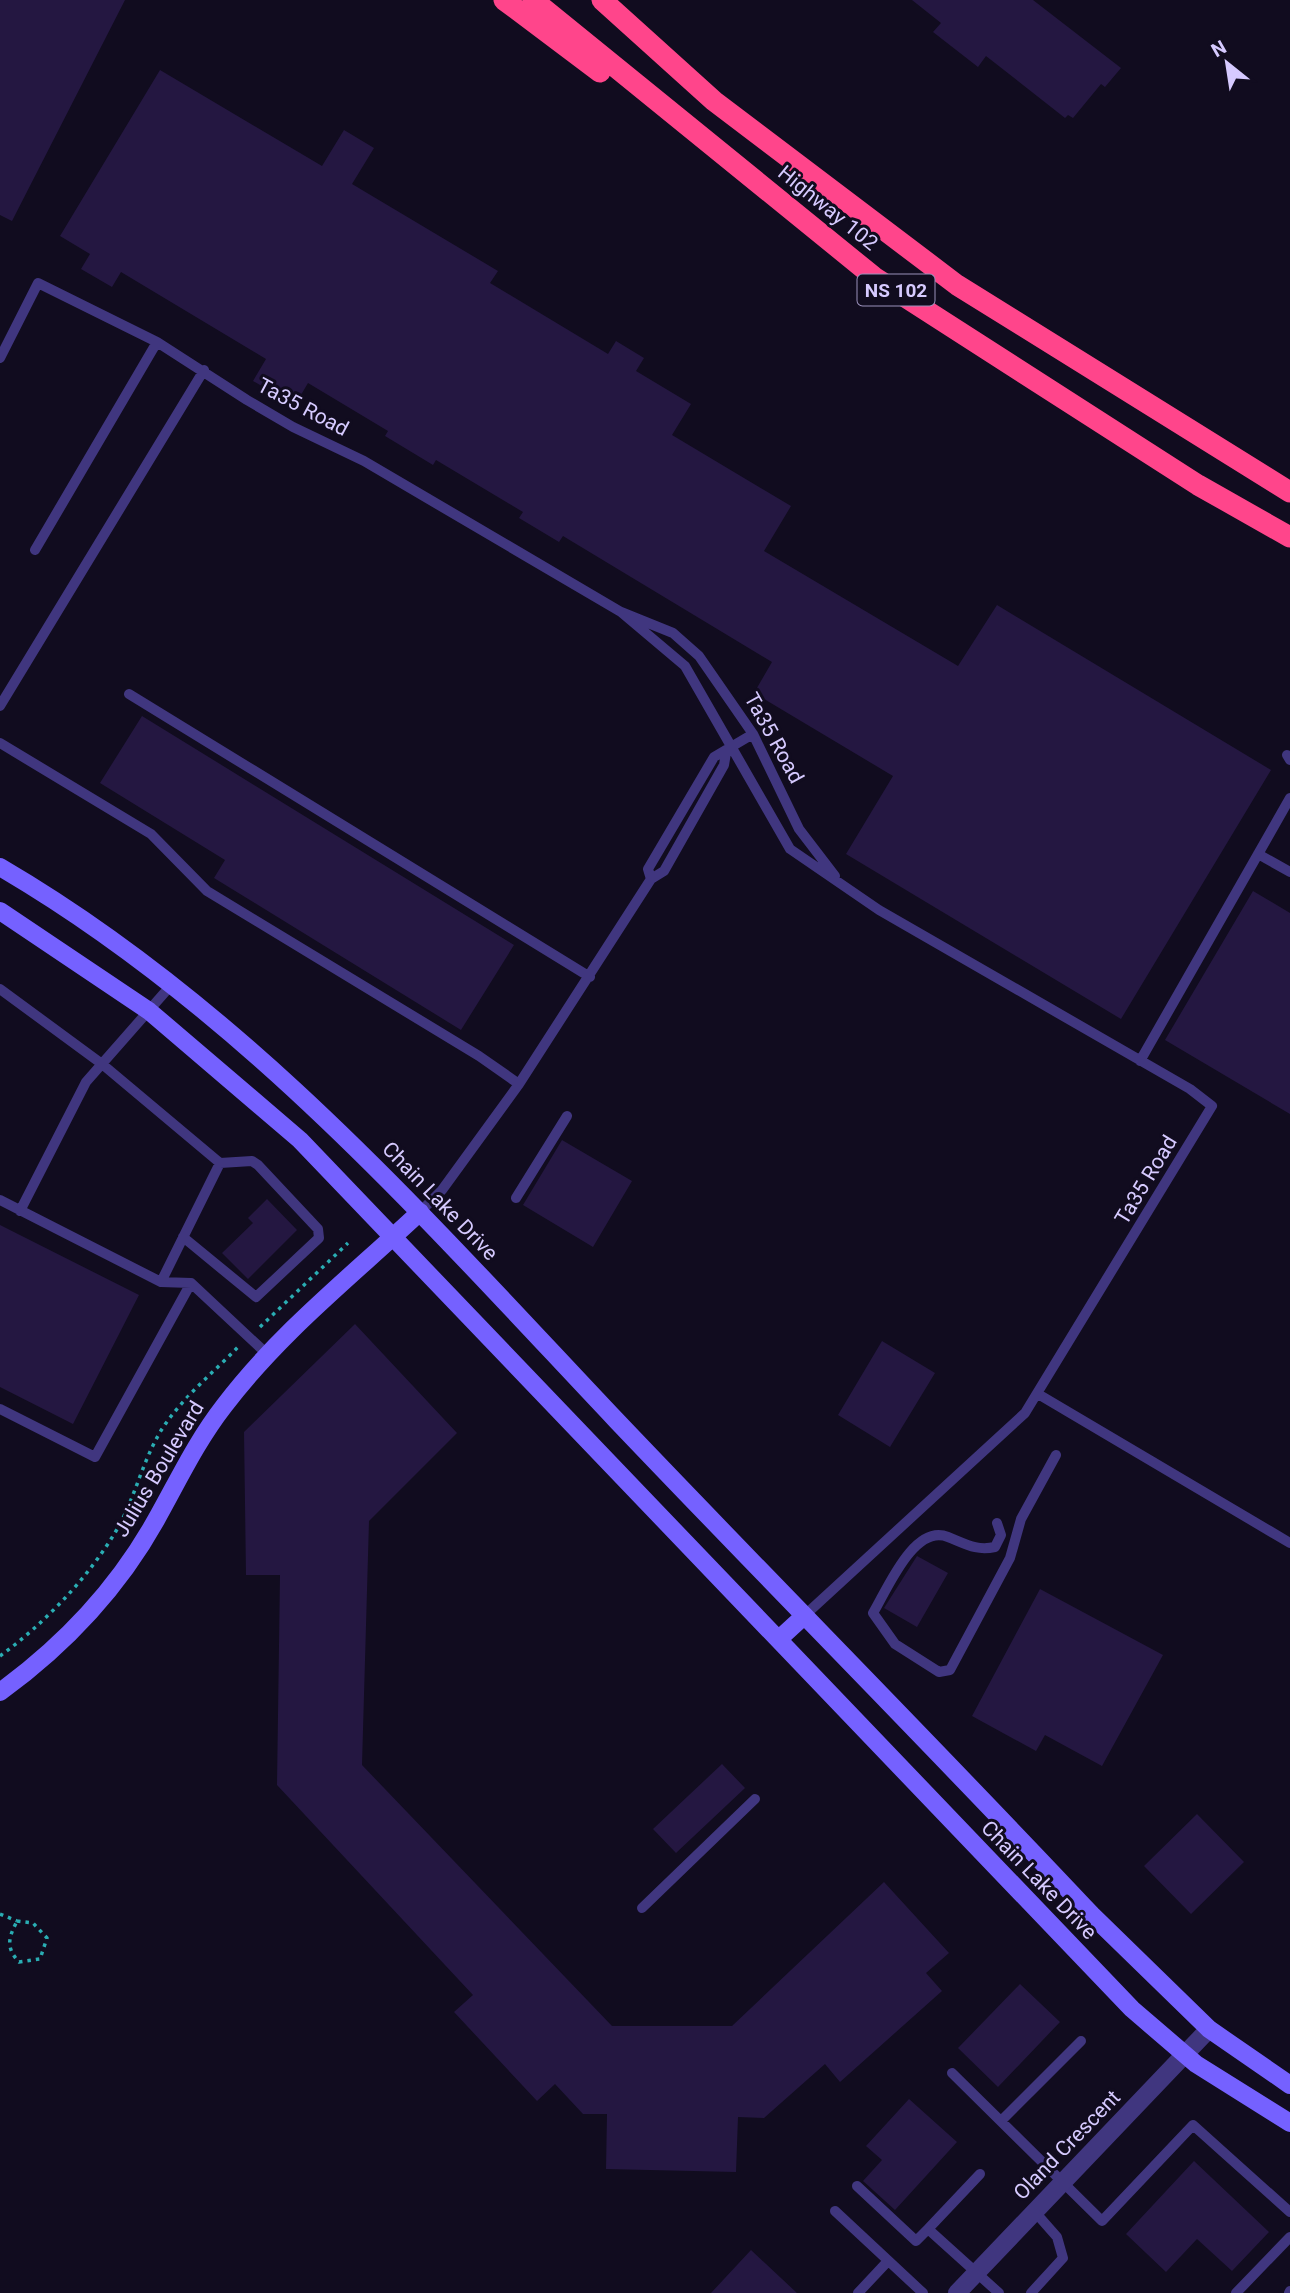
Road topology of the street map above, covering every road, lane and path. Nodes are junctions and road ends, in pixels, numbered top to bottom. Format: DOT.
graph roads {
  1 [pos="504,0"];
  2 [pos="533,0"];
  3 [pos="604,0"];
  4 [pos="874,277"];
  5 [pos="157,342"];
  6 [pos="0,358"];
  7 [pos="204,370"];
  8 [pos="1290,492"];
  9 [pos="1290,537"];
  10 [pos="35,550"];
  11 [pos="621,612"];
  12 [pos="129,694"];
  13 [pos="0,706"];
  14 [pos="753,734"];
  15 [pos="0,743"];
  16 [pos="729,750"];
  17 [pos="1290,798"];
  18 [pos="1258,854"];
  19 [pos="0,867"];
  20 [pos="1290,872"];
  21 [pos="651,879"];
  22 [pos="840,882"];
  23 [pos="0,911"];
  24 [pos="590,977"];
  25 [pos="173,983"];
  26 [pos="0,989"];
  27 [pos="149,1011"];
  28 [pos="1140,1061"];
  29 [pos="102,1064"];
  30 [pos="519,1084"];
  31 [pos="567,1116"];
  32 [pos="220,1163"];
  33 [pos="516,1198"];
  34 [pos="0,1200"];
  35 [pos="20,1211"];
  36 [pos="420,1212"];
  37 [pos="394,1236"];
  38 [pos="183,1237"];
  39 [pos="348,1243"];
  40 [pos="160,1282"];
  41 [pos="191,1283"];
  42 [pos="249,1337"];
  43 [pos="267,1353"];
  44 [pos="1038,1394"];
  45 [pos="0,1409"];
  46 [pos="1056,1455"];
  47 [pos="998,1523"];
  48 [pos="1290,1543"];
  49 [pos="804,1616"];
  50 [pos="779,1639"];
  51 [pos="0,1656"];
  52 [pos="0,1692"];
  53 [pos="755,1799"];
  54 [pos="642,1908"];
  55 [pos="0,1914"];
  56 [pos="18,1921"];
  57 [pos="1209,2029"];
  58 [pos="1081,2041"];
  59 [pos="1184,2054"];
  60 [pos="951,2073"];
  61 [pos="1290,2085"];
  62 [pos="1001,2121"];
  63 [pos="1290,2123"];
  64 [pos="980,2174"];
  65 [pos="1063,2182"];
  66 [pos="857,2186"];
  67 [pos="835,2211"];
  68 [pos="1035,2212"];
  69 [pos="1290,2212"];
  70 [pos="928,2229"];
  71 [pos="1290,2237"];
  72 [pos="888,2261"];
  73 [pos="976,2273"];
  74 [pos="858,2293"];
  75 [pos="923,2293"];
  76 [pos="957,2293"];
  77 [pos="999,2293"];
  78 [pos="1031,2293"];
  79 [pos="1236,2293"];
  1 -- 4 [label="highway"];
  2 -- 4 [label="highway, Highway 102 / NS 102"];
  3 -- 8 [label="highway, Highway 102 / NS 102"];
  4 -- 9 [label="highway, Highway 102 / NS 102"];
  5 -- 6 [label="lane, Ta35 Road"];
  5 -- 7 [label="lane, Ta35 Road"];
  5 -- 10 [label="lane"];
  7 -- 11 [label="lane, Ta35 Road"];
  7 -- 13 [label="lane"];
  11 -- 14 [label="lane, Ta35 Road"];
  11 -- 16 [label="lane, Ta35 Road"];
  12 -- 24 [label="lane"];
  14 -- 16 [label="lane"];
  14 -- 22 [label="lane, Ta35 Road"];
  15 -- 30 [label="lane"];
  16 -- 21 [label="lane"];
  16 -- 21 [label="lane"];
  16 -- 22 [label="lane, Ta35 Road"];
  17 -- 18 [label="lane"];
  18 -- 20 [label="lane"];
  18 -- 28 [label="lane"];
  19 -- 25 [label="street, Chain Lake Drive"];
  21 -- 24 [label="lane"];
  22 -- 28 [label="lane, Ta35 Road"];
  23 -- 27 [label="street, Chain Lake Drive"];
  24 -- 30 [label="lane"];
  25 -- 27 [label="lane"];
  25 -- 36 [label="street, Chain Lake Drive"];
  26 -- 29 [label="lane"];
  27 -- 29 [label="lane"];
  27 -- 37 [label="street, Chain Lake Drive"];
  28 -- 44 [label="lane, Ta35 Road"];
  29 -- 32 [label="lane"];
  29 -- 35 [label="lane"];
  30 -- 36 [label="lane"];
  31 -- 33 [label="lane"];
  32 -- 38 [label="lane"];
  32 -- 38 [label="lane"];
  34 -- 35 [label="lane"];
  35 -- 40 [label="lane"];
  36 -- 37 [label="street, Julius Boulevard"];
  36 -- 49 [label="street, Chain Lake Drive"];
  37 -- 43 [label="street, Julius Boulevard"];
  37 -- 50 [label="street, Chain Lake Drive"];
  38 -- 40 [label="lane"];
  39 -- 42 [label="path"];
  40 -- 41 [label="lane"];
  41 -- 42 [label="lane"];
  41 -- 45 [label="lane"];
  42 -- 43 [label="lane"];
  42 -- 51 [label="path"];
  43 -- 52 [label="street, Julius Boulevard"];
  44 -- 48 [label="lane"];
  44 -- 49 [label="lane"];
  46 -- 47 [label="lane"];
  49 -- 50 [label="street"];
  49 -- 57 [label="street, Chain Lake Drive"];
  50 -- 59 [label="street, Chain Lake Drive"];
  53 -- 54 [label="lane"];
  55 -- 56 [label="path"];
  56 -- 56 [label="path"];
  57 -- 59 [label="street, Oland Crescent"];
  57 -- 61 [label="street, Chain Lake Drive"];
  58 -- 62 [label="lane"];
  59 -- 63 [label="street, Chain Lake Drive"];
  59 -- 65 [label="street, Oland Crescent"];
  60 -- 62 [label="lane"];
  62 -- 65 [label="lane"];
  64 -- 70 [label="lane"];
  65 -- 68 [label="street, Oland Crescent"];
  65 -- 69 [label="lane"];
  66 -- 70 [label="lane"];
  67 -- 72 [label="lane"];
  68 -- 73 [label="street, Oland Crescent"];
  68 -- 78 [label="lane"];
  70 -- 73 [label="lane"];
  71 -- 79 [label="lane"];
  72 -- 74 [label="lane"];
  72 -- 75 [label="lane"];
  73 -- 76 [label="street, Oland Crescent"];
  73 -- 77 [label="lane"];
}
